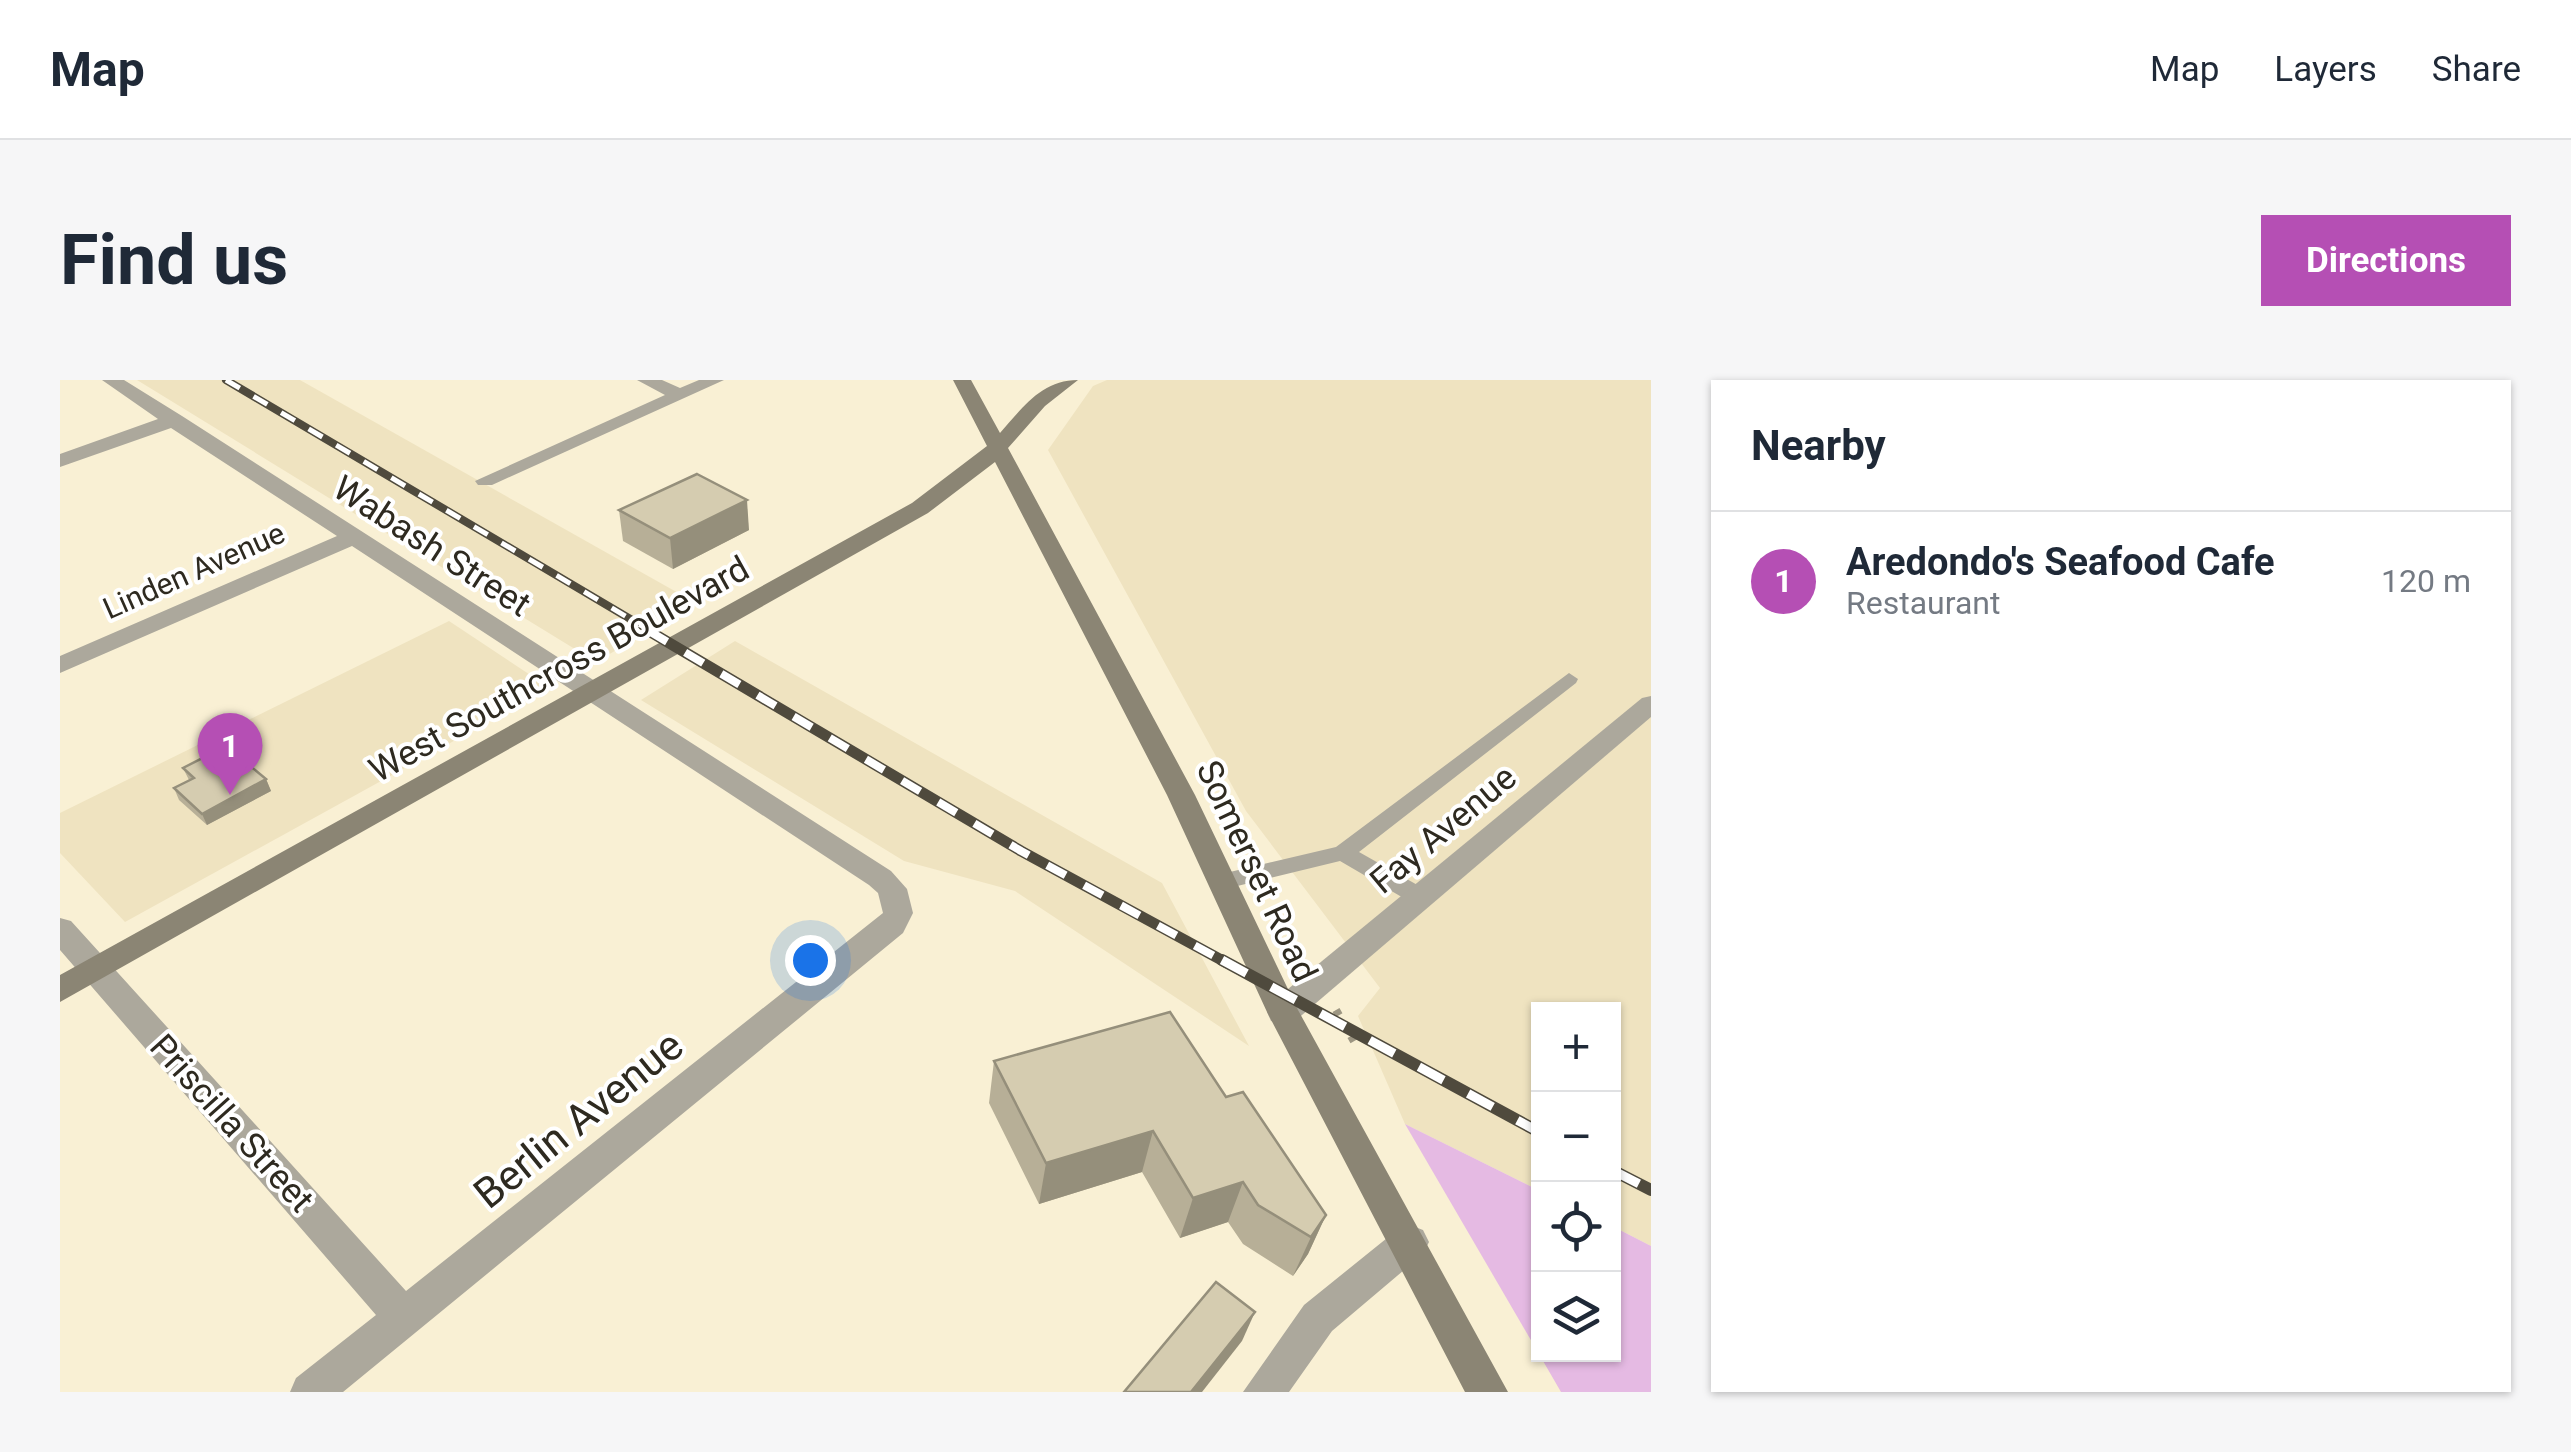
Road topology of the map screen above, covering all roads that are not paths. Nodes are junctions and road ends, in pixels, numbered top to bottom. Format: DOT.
graph roads {
  1 [pos="111,380"];
  2 [pos="646,380"];
  3 [pos="715,380"];
  4 [pos="962,380"];
  5 [pos="1069,380"];
  6 [pos="680,395"];
  7 [pos="175,420"];
  8 [pos="998,448"];
  9 [pos="60,461"];
  10 [pos="485,480"];
  11 [pos="354,536"];
  12 [pos="60,665"];
  13 [pos="1569,679"];
  14 [pos="589,690"];
  15 [pos="1651,704"];
  16 [pos="1344,853"];
  17 [pos="1221,882"];
  18 [pos="1420,898"];
  19 [pos="898,914"];
  20 [pos="60,929"];
  21 [pos="96,970"];
  22 [pos="60,990"];
  23 [pos="1282,1012"];
  24 [pos="1410,1242"];
  25 [pos="404,1317"];
  26 [pos="310,1392"];
  27 [pos="1264,1392"];
  28 [pos="1487,1392"];
  1 -- 7 [label="street, Wabash Street"];
  2 -- 6 [label="street"];
  3 -- 6 [label="street"];
  4 -- 8 [label="main road, Somerset Road"];
  5 -- 8 [label="main road, West Southcross Boulevard"];
  6 -- 10 [label="street"];
  7 -- 9 [label="street"];
  7 -- 11 [label="street, Wabash Street"];
  8 -- 14 [label="main road, West Southcross Boulevard"];
  8 -- 17 [label="main road, Somerset Road"];
  11 -- 12 [label="street, Linden Avenue"];
  11 -- 14 [label="street, Wabash Street"];
  13 -- 16 [label="lane"];
  14 -- 19 [label="street, Wabash Street"];
  14 -- 21 [label="main road, West Southcross Boulevard"];
  15 -- 18 [label="street, Fay Avenue"];
  16 -- 17 [label="lane"];
  16 -- 18 [label="lane"];
  17 -- 23 [label="main road, Somerset Road"];
  18 -- 23 [label="street, Fay Avenue"];
  19 -- 25 [label="street, Berlin Avenue"];
  20 -- 21 [label="street, Priscilla Street"];
  21 -- 22 [label="main road, West Southcross Boulevard"];
  21 -- 25 [label="street, Priscilla Street"];
  23 -- 24 [label="main road, Somerset Road"];
  24 -- 27 [label="street"];
  24 -- 28 [label="main road, Somerset Road"];
  25 -- 26 [label="street, Berlin Avenue"];
}
